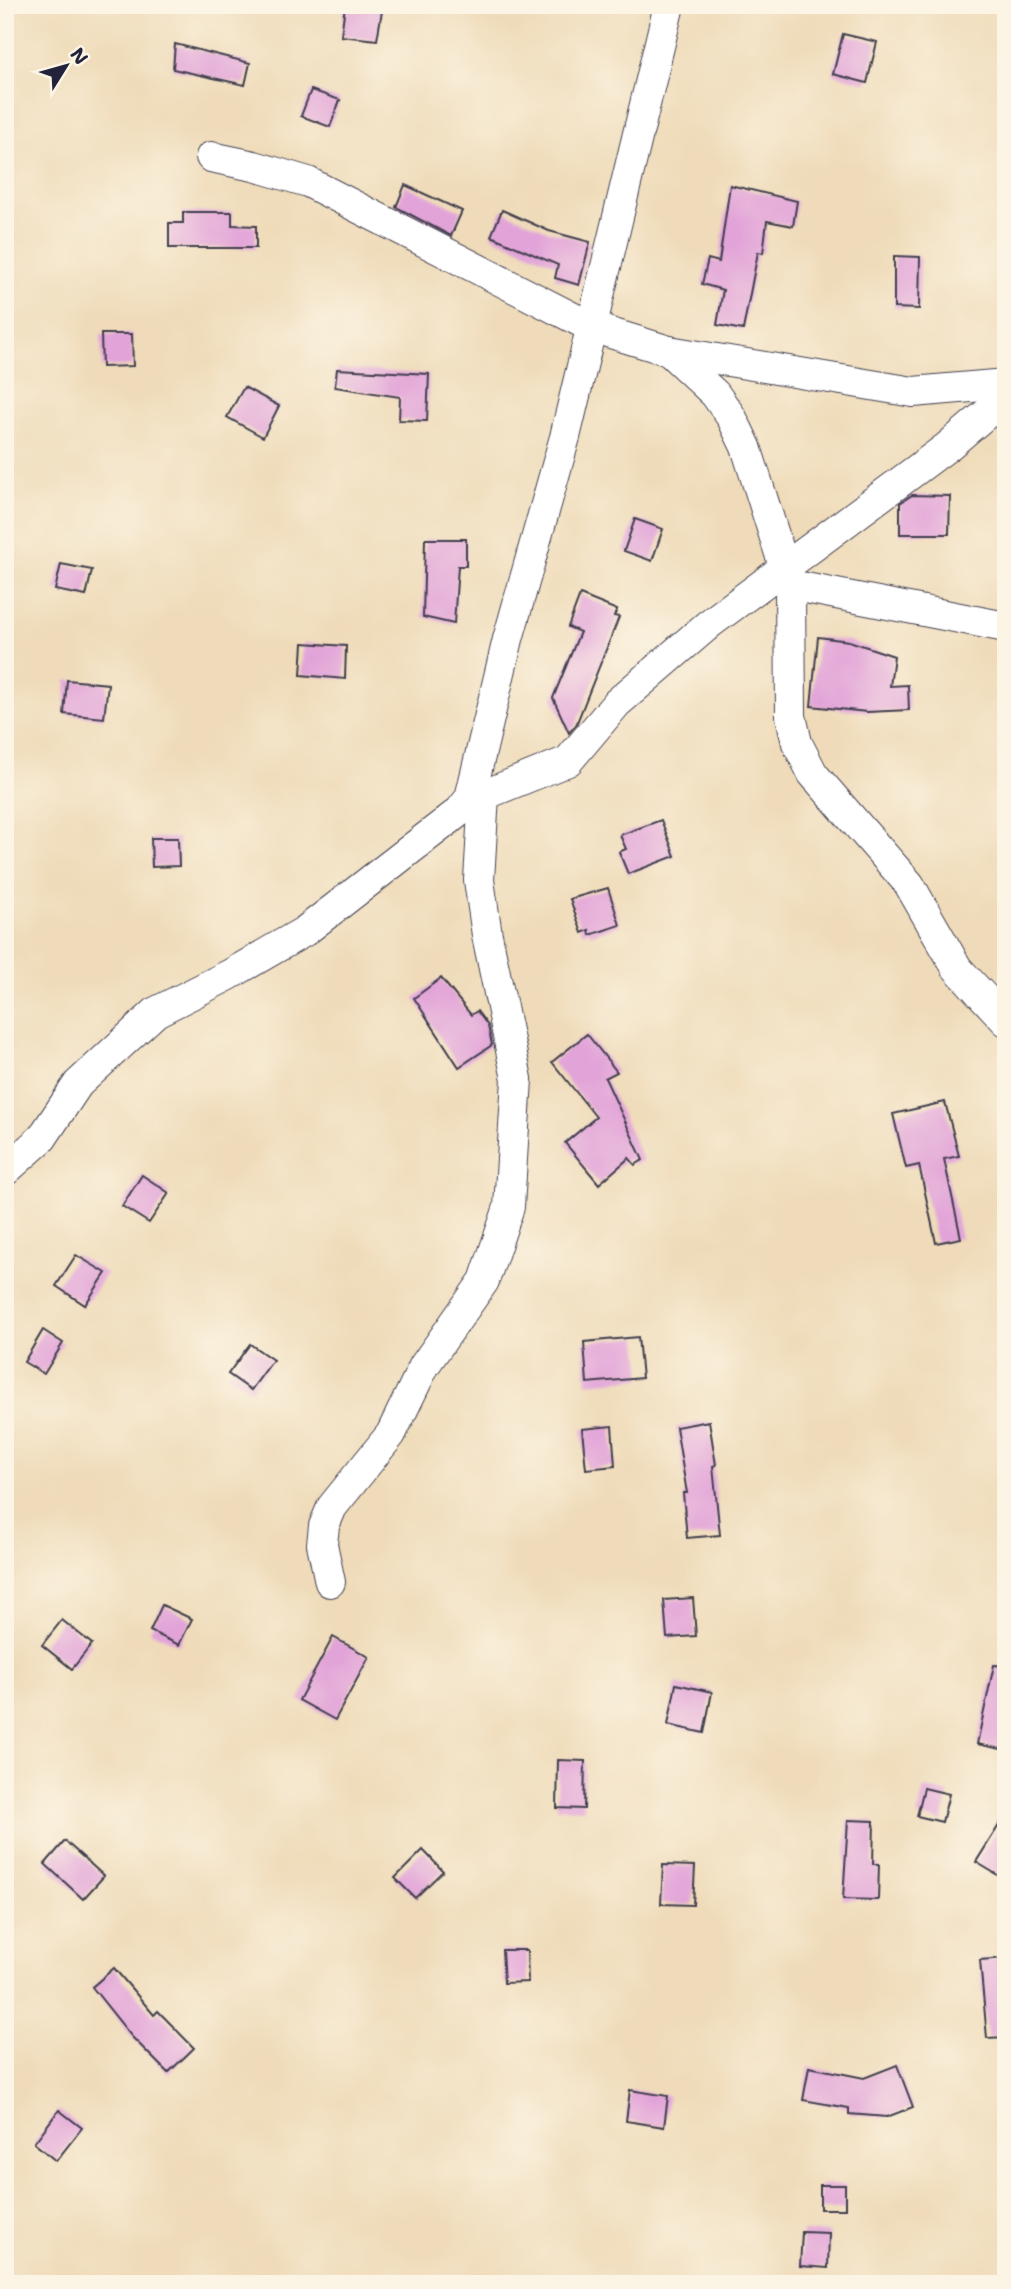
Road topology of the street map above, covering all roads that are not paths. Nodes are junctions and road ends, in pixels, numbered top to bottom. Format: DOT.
graph roads {
  1 [pos="669,5"];
  2 [pos="211,157"];
  3 [pos="591,327"];
  4 [pos="669,351"];
  5 [pos="1006,384"];
  6 [pos="1006,397"];
  7 [pos="787,576"];
  8 [pos="1006,627"];
  9 [pos="477,797"];
  10 [pos="1006,1021"];
  11 [pos="5,1171"];
  12 [pos="331,1582"];
  1 -- 3 [label="street"];
  2 -- 3 [label="street"];
  3 -- 4 [label="street"];
  3 -- 9 [label="street"];
  4 -- 5 [label="street"];
  4 -- 7 [label="street"];
  6 -- 7 [label="street"];
  7 -- 8 [label="street"];
  7 -- 9 [label="street"];
  7 -- 10 [label="street"];
  9 -- 11 [label="street"];
  9 -- 12 [label="street"];
}
